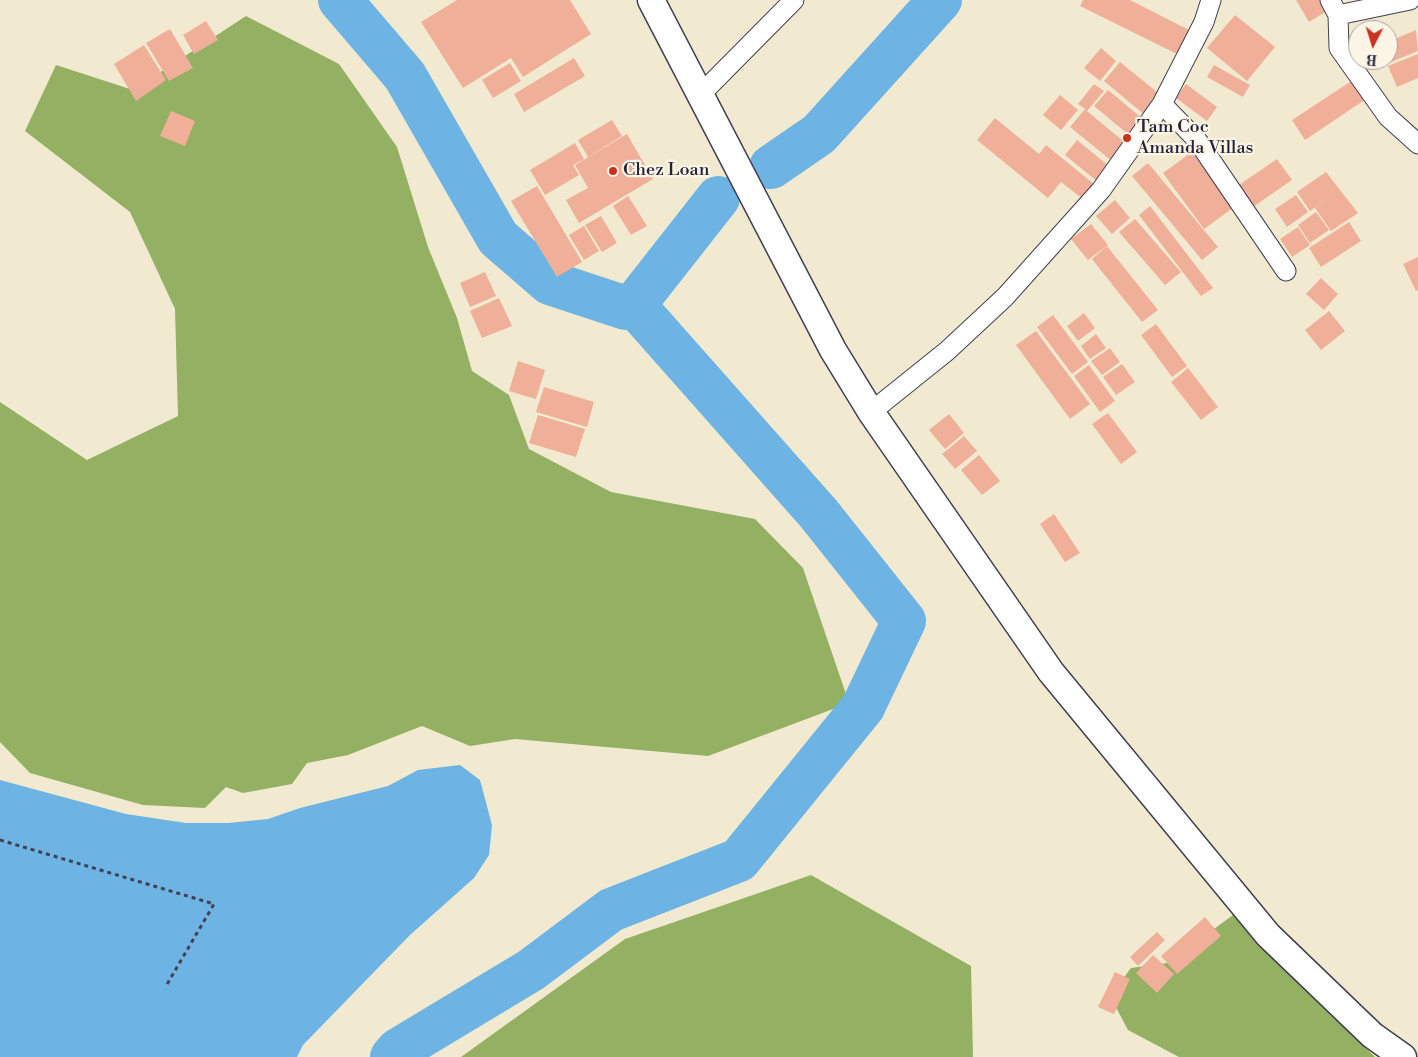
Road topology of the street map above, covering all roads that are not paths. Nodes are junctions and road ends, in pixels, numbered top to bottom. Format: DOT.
graph roads {
  1 [pos="651,0"];
  2 [pos="794,0"];
  3 [pos="1211,0"];
  4 [pos="1410,0"];
  5 [pos="1334,8"];
  6 [pos="700,95"];
  7 [pos="1162,104"];
  8 [pos="1418,144"];
  9 [pos="1286,271"];
  10 [pos="872,412"];
  11 [pos="1403,1057"];
  1 -- 6 [label="main road"];
  2 -- 6 [label="street"];
  3 -- 7 [label="street"];
  4 -- 5 [label="street"];
  5 -- 8 [label="street"];
  6 -- 10 [label="main road"];
  7 -- 9 [label="street"];
  7 -- 10 [label="street"];
  10 -- 11 [label="main road"];
}
